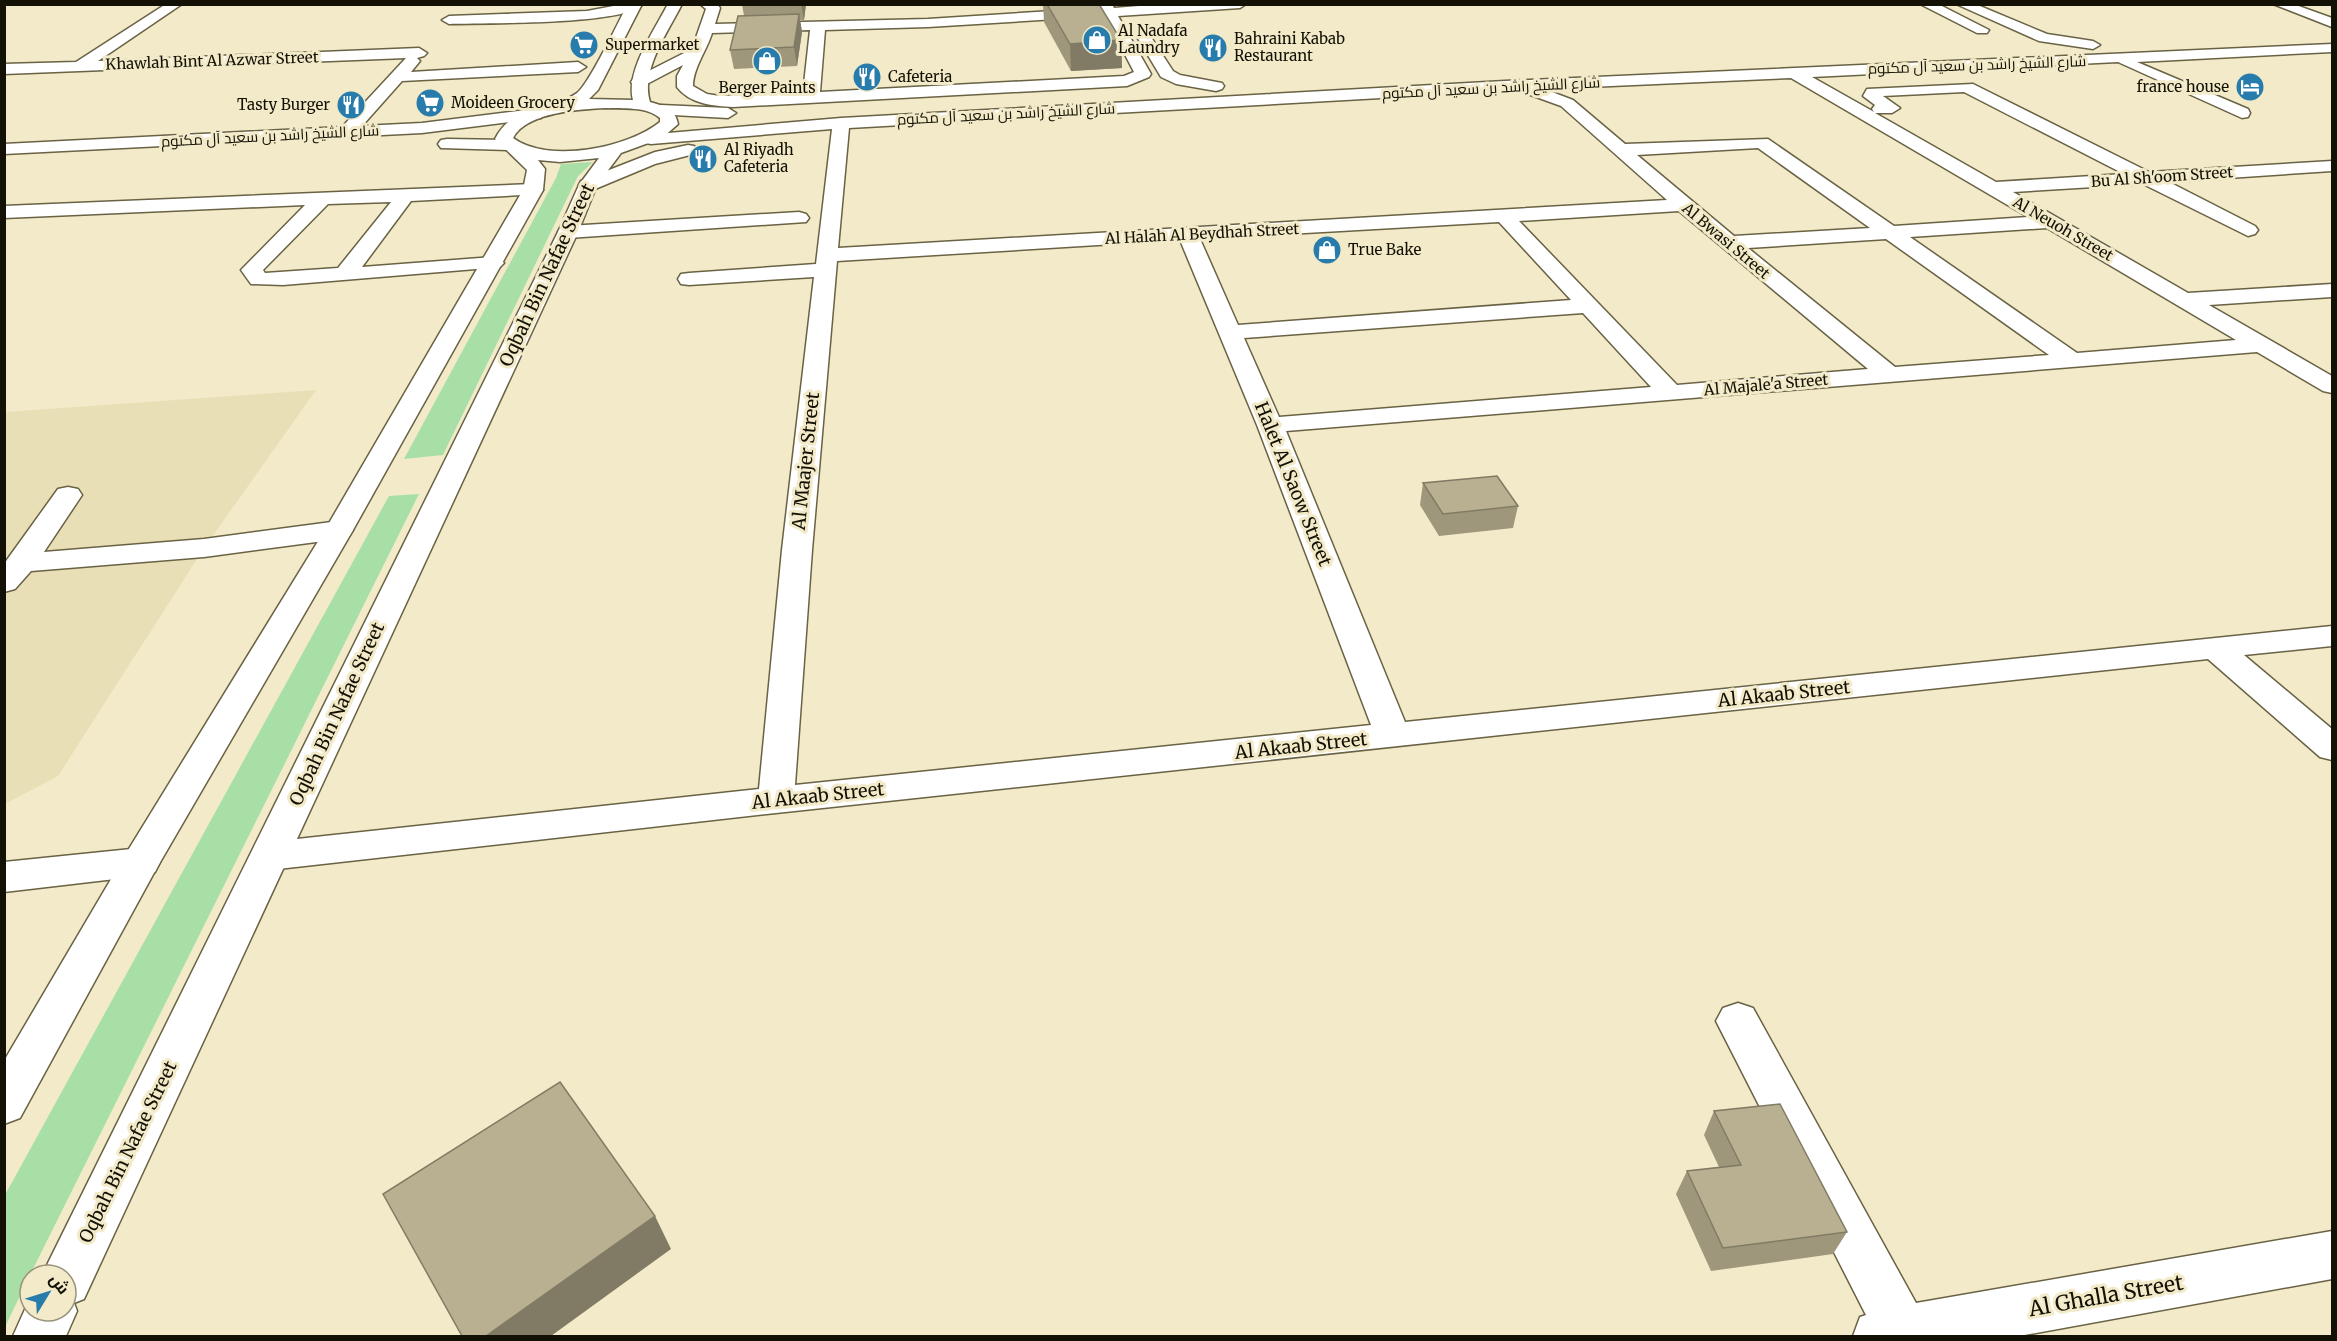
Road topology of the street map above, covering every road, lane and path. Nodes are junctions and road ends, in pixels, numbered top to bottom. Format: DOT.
graph roads {
  1 [pos="176,4"];
  2 [pos="464,4"];
  3 [pos="675,4"];
  4 [pos="1240,4"];
  5 [pos="1926,4"];
  6 [pos="1962,4"];
  7 [pos="2279,4"];
  8 [pos="635,5"];
  9 [pos="711,6"];
  10 [pos="1126,7"];
  11 [pos="1107,8"];
  12 [pos="587,15"];
  13 [pos="928,23"];
  14 [pos="2332,24"];
  15 [pos="624,25"];
  16 [pos="818,27"];
  17 [pos="2303,27"];
  18 [pos="706,29"];
  19 [pos="2332,34"];
  20 [pos="930,41"];
  21 [pos="2101,46"];
  22 [pos="2332,48"];
  23 [pos="699,51"];
  24 [pos="1980,52"];
  25 [pos="1883,55"];
  26 [pos="2118,59"];
  27 [pos="2332,59"];
  28 [pos="2332,65"];
  29 [pos="80,66"];
  30 [pos="578,67"];
  31 [pos="4,69"];
  32 [pos="1793,72"];
  33 [pos="397,77"];
  34 [pos="1688,77"];
  35 [pos="639,82"];
  36 [pos="1591,82"];
  37 [pos="1161,84"];
  38 [pos="1505,87"];
  39 [pos="888,93"];
  40 [pos="811,98"];
  41 [pos="1567,103"];
  42 [pos="643,105"];
  43 [pos="563,107"];
  44 [pos="661,110"];
  45 [pos="1860,110"];
  46 [pos="2242,113"];
  47 [pos="535,114"];
  48 [pos="840,132"];
  49 [pos="346,133"];
  50 [pos="651,139"];
  51 [pos="514,148"];
  52 [pos="4,149"];
  53 [pos="614,150"];
  54 [pos="1620,150"];
  55 [pos="4,165"];
  56 [pos="2332,166"];
  57 [pos="2287,169"];
  58 [pos="2146,178"];
  59 [pos="588,184"];
  60 [pos="2324,186"];
  61 [pos="1992,188"];
  62 [pos="533,190"];
  63 [pos="406,195"];
  64 [pos="322,199"];
  65 [pos="1684,205"];
  66 [pos="4,212"];
  67 [pos="1505,217"];
  68 [pos="799,218"];
  69 [pos="2050,222"];
  70 [pos="2248,230"];
  71 [pos="568,232"];
  72 [pos="1889,232"];
  73 [pos="1188,235"];
  74 [pos="1729,243"];
  75 [pos="493,263"];
  76 [pos="827,263"];
  77 [pos="345,274"];
  78 [pos="689,279"];
  79 [pos="2332,290"];
  80 [pos="2185,300"];
  81 [pos="1588,306"];
  82 [pos="1231,332"];
  83 [pos="2262,345"];
  84 [pos="2072,360"];
  85 [pos="1889,375"];
  86 [pos="2332,386"];
  87 [pos="1671,393"];
  88 [pos="1270,425"];
  89 [pos="68,495"];
  90 [pos="339,530"];
  91 [pos="13,573"];
  92 [pos="2332,636"];
  93 [pos="2215,648"];
  94 [pos="1394,736"];
  95 [pos="2332,748"];
  96 [pos="776,800"];
  97 [pos="269,856"];
  98 [pos="141,862"];
  99 [pos="4,877"];
  100 [pos="1738,1022"];
  101 [pos="4,1104"];
  102 [pos="2332,1255"];
  103 [pos="75,1263"];
  104 [pos="1921,1333"];
  1 -- 29 [label="street"];
  2 -- 12 [label="street"];
  3 -- 35 [label="street"];
  4 -- 10 [label="street"];
  5 -- 24 [label="street"];
  6 -- 21 [label="street"];
  7 -- 14 [label="street"];
  8 -- 12 [label="street"];
  8 -- 15 [label="street"];
  9 -- 18 [label="street"];
  10 -- 11 [label="street"];
  10 -- 37 [label="street"];
  11 -- 13 [label="street"];
  11 -- 39 [label="street"];
  12 -- 15 [label="street"];
  13 -- 16 [label="street"];
  13 -- 20 [label="street"];
  14 -- 17 [label="street"];
  15 -- 43 [label="street"];
  16 -- 18 [label="street"];
  16 -- 40 [label="street"];
  18 -- 23 [label="street"];
  19 -- 21 [label="street, شارع الشيخ راشد بن سعيد آل مكتوم"];
  21 -- 24 [label="street, شارع الشيخ راشد بن سعيد آل مكتوم"];
  22 -- 26 [label="street, شارع الشيخ راشد بن سعيد آل مكتوم"];
  23 -- 35 [label="street"];
  23 -- 40 [label="street"];
  24 -- 25 [label="street, شارع الشيخ راشد بن سعيد آل مكتوم"];
  25 -- 34 [label="street"];
  25 -- 37 [label="street, شارع الشيخ راشد بن سعيد آل مكتوم"];
  26 -- 32 [label="street, شارع الشيخ راشد بن سعيد آل مكتوم"];
  26 -- 46 [label="street"];
  27 -- 28 [label="street"];
  29 -- 31 [label="street, Khawlah Bint Al Azwar Street"];
  29 -- 33 [label="street, Khawlah Bint Al Azwar Street"];
  30 -- 33 [label="street"];
  32 -- 34 [label="street, شارع الشيخ راشد بن سعيد آل مكتوم"];
  32 -- 45 [label="street, Al Neuoh Street"];
  33 -- 49 [label="street"];
  34 -- 36 [label="street, شارع الشيخ راشد بن سعيد آل مكتوم"];
  35 -- 42 [label="street"];
  36 -- 38 [label="street, شارع الشيخ راشد بن سعيد آل مكتوم"];
  36 -- 41 [label="street"];
  37 -- 39 [label="street, شارع الشيخ راشد بن سعيد آل مكتوم"];
  38 -- 41 [label="street, Al Bwasi Street"];
  38 -- 48 [label="street, شارع الشيخ راشد بن سعيد آل مكتوم"];
  39 -- 40 [label="street"];
  39 -- 44 [label="street, شارع الشيخ راشد بن سعيد آل مكتوم"];
  41 -- 54 [label="street, Al Bwasi Street"];
  42 -- 43 [label="street, شارع الشيخ راشد بن سعيد آل مكتوم"];
  42 -- 44 [label="street, شارع الشيخ راشد بن سعيد آل مكتوم"];
  43 -- 47 [label="street"];
  44 -- 50 [label="street"];
  45 -- 58 [label="street"];
  45 -- 61 [label="street, Al Neuoh Street"];
  47 -- 49 [label="street, شارع الشيخ راشد بن سعيد آل مكتوم"];
  47 -- 51 [label="street"];
  48 -- 50 [label="street, شارع الشيخ راشد بن سعيد آل مكتوم"];
  48 -- 59 [label="street"];
  48 -- 76 [label="street, Al Maajer Street"];
  49 -- 52 [label="street, شارع الشيخ راشد بن سعيد آل مكتوم"];
  50 -- 53 [label="street, شارع الشيخ راشد بن سعيد آل مكتوم"];
  51 -- 53 [label="street, شارع الشيخ راشد بن سعيد آل مكتوم"];
  51 -- 55 [label="street, شارع الشيخ راشد بن سعيد آل مكتوم"];
  51 -- 62 [label="street"];
  53 -- 59 [label="street, Oqbah Bin Nafae Street"];
  54 -- 65 [label="street, Al Bwasi Street"];
  54 -- 72 [label="street"];
  56 -- 57 [label="street, Bu Al Sh'oom Street"];
  57 -- 58 [label="street, Bu Al Sh'oom Street"];
  57 -- 60 [label="street"];
  58 -- 61 [label="street, Bu Al Sh'oom Street"];
  58 -- 70 [label="street"];
  59 -- 71 [label="street, Oqbah Bin Nafae Street"];
  61 -- 69 [label="street, Al Neuoh Street"];
  62 -- 63 [label="street"];
  62 -- 75 [label="street"];
  63 -- 64 [label="street"];
  63 -- 77 [label="street"];
  64 -- 66 [label="street"];
  64 -- 77 [label="street"];
  65 -- 67 [label="street, Al Halah Al Beydhah Street"];
  65 -- 74 [label="street, Al Bwasi Street"];
  67 -- 73 [label="street, Al Halah Al Beydhah Street"];
  67 -- 81 [label="street"];
  68 -- 71 [label="street"];
  69 -- 72 [label="street"];
  69 -- 80 [label="street, Al Neuoh Street"];
  71 -- 97 [label="street, Oqbah Bin Nafae Street"];
  72 -- 74 [label="street"];
  72 -- 84 [label="street"];
  73 -- 76 [label="street, Al Halah Al Beydhah Street"];
  73 -- 82 [label="street, Halet Al Saow Street"];
  74 -- 85 [label="street, Al Bwasi Street"];
  75 -- 77 [label="street"];
  75 -- 90 [label="street"];
  76 -- 78 [label="street, Al Halah Al Beydhah Street"];
  76 -- 96 [label="street, Al Maajer Street"];
  79 -- 80 [label="street"];
  80 -- 83 [label="street, Al Neuoh Street"];
  81 -- 82 [label="street"];
  81 -- 87 [label="street"];
  82 -- 88 [label="street, Halet Al Saow Street"];
  83 -- 84 [label="street, Al Majale'a Street"];
  83 -- 86 [label="street, Al Neuoh Street"];
  84 -- 85 [label="street, Al Majale'a Street"];
  85 -- 87 [label="street, Al Majale'a Street"];
  87 -- 88 [label="street, Al Majale'a Street"];
  88 -- 94 [label="street, Halet Al Saow Street"];
  89 -- 91 [label="street"];
  90 -- 91 [label="street"];
  90 -- 98 [label="street"];
  92 -- 93 [label="street, Al Akaab Street"];
  93 -- 94 [label="street, Al Akaab Street"];
  93 -- 95 [label="street"];
  94 -- 96 [label="street, Al Akaab Street"];
  96 -- 97 [label="street, Al Akaab Street"];
  97 -- 103 [label="street, Oqbah Bin Nafae Street"];
  98 -- 99 [label="street"];
  98 -- 101 [label="street"];
  100 -- 104 [label="street"];
  102 -- 104 [label="street, Al Ghalla Street"];
}
